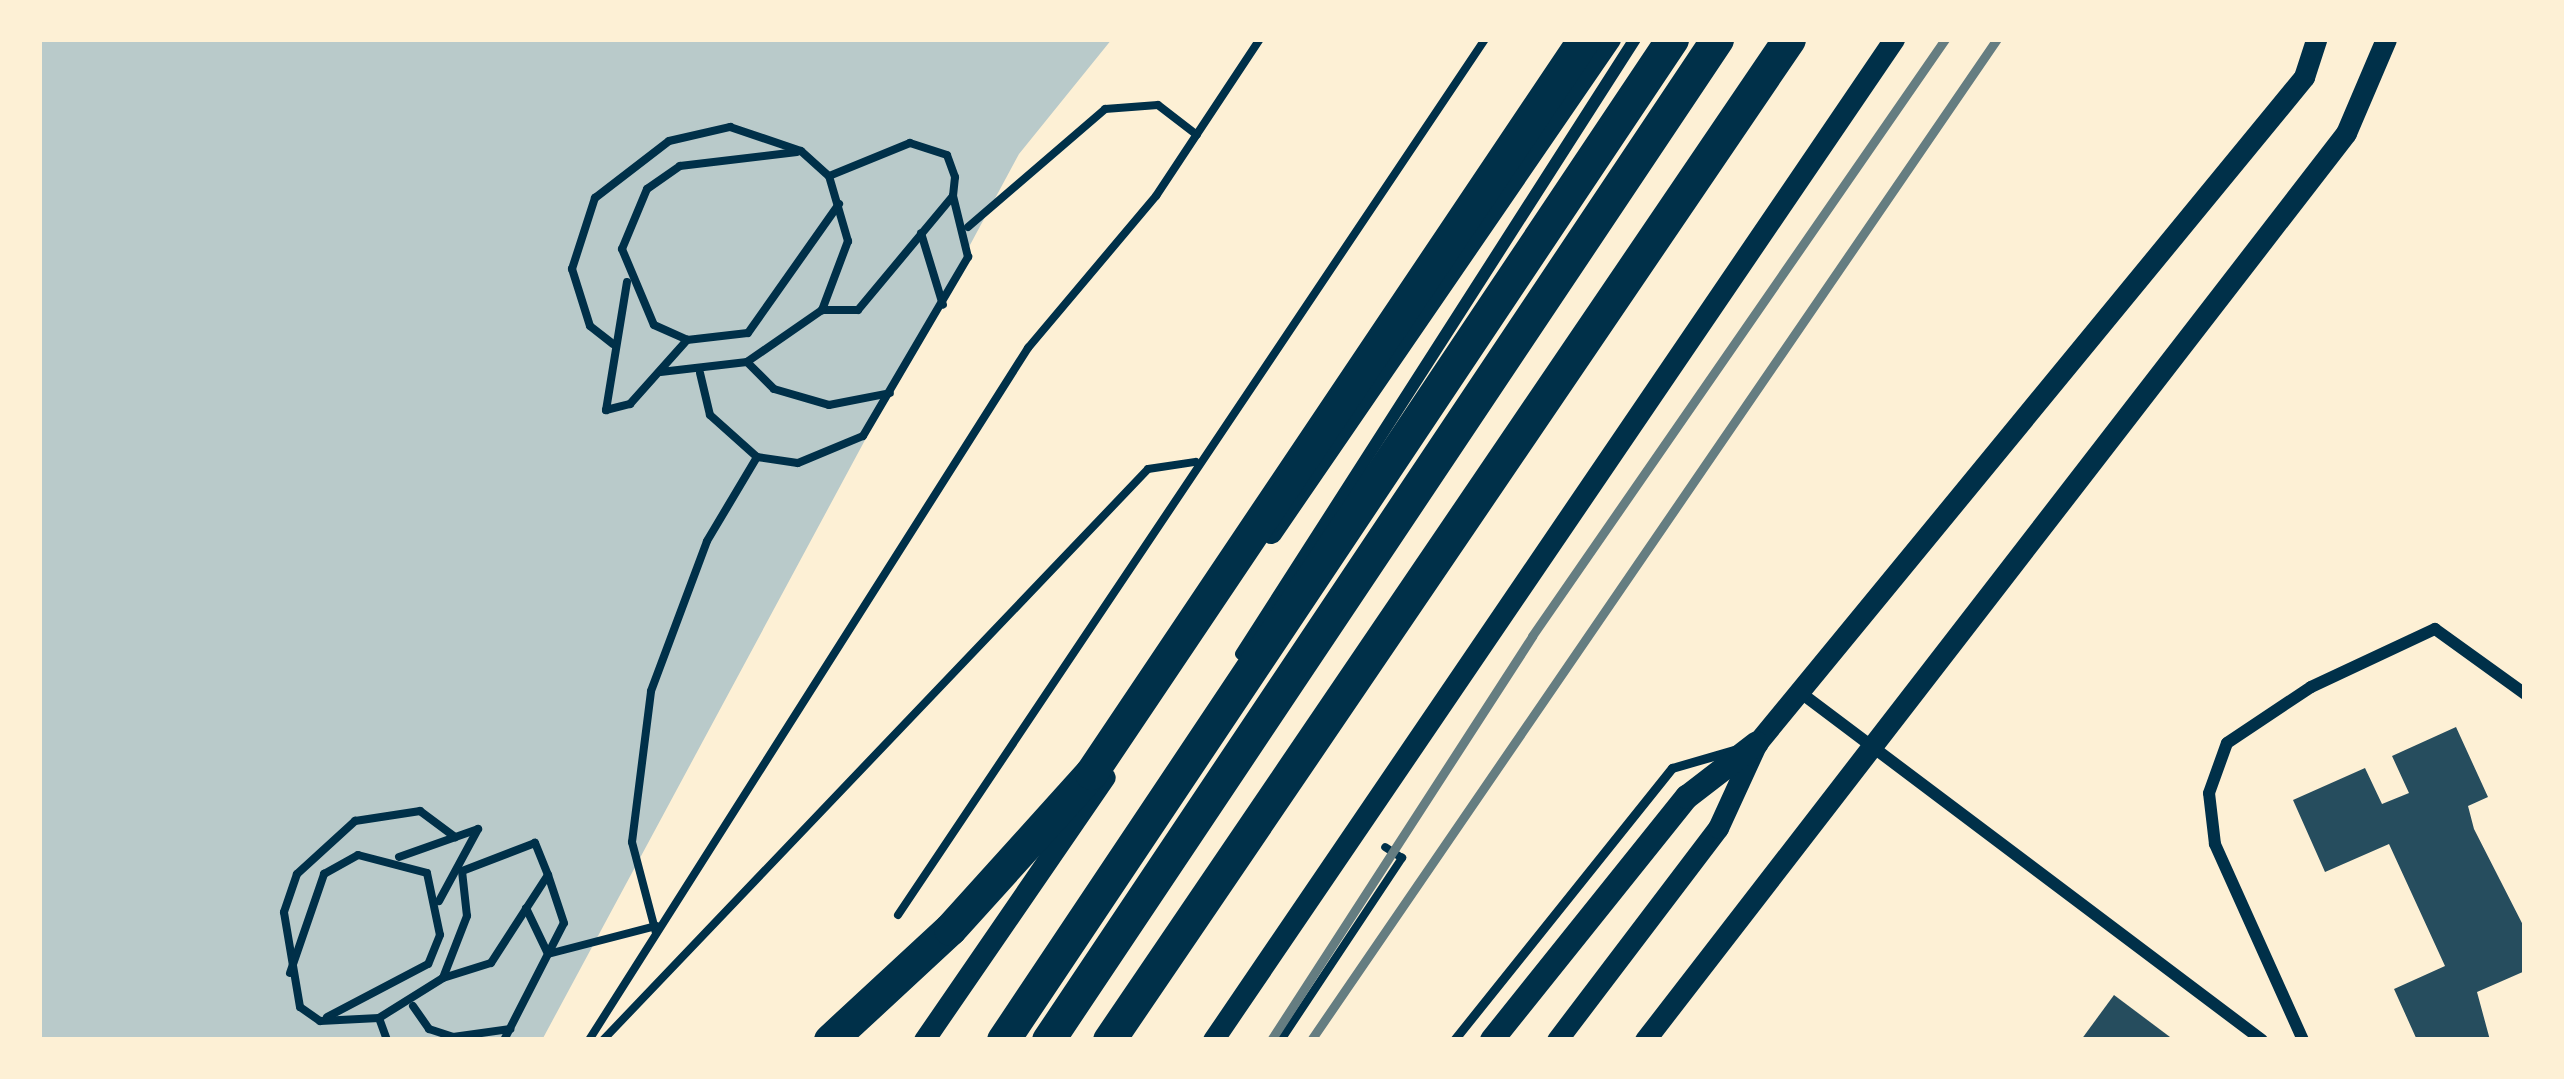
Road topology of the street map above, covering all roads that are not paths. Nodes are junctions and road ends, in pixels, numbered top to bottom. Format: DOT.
graph roads {
  1 [pos="1584,39"];
  2 [pos="1610,39"];
  3 [pos="1635,39"];
  4 [pos="1672,39"];
  5 [pos="1717,39"];
  6 [pos="1791,39"];
  7 [pos="1894,39"];
  8 [pos="2316,39"];
  9 [pos="2386,39"];
  10 [pos="2525,694"];
  11 [pos="1804,695"];
  12 [pos="1757,743"];
  13 [pos="1872,747"];
  14 [pos="830,1040"];
  15 [pos="924,1040"];
  16 [pos="992,1040"];
  17 [pos="1004,1040"];
  18 [pos="1048,1040"];
  19 [pos="1109,1040"];
  20 [pos="1214,1040"];
  21 [pos="1454,1040"];
  22 [pos="1492,1040"];
  23 [pos="1557,1040"];
  24 [pos="1645,1040"];
  25 [pos="2262,1040"];
  26 [pos="2303,1040"];
  1 -- 14 [label="highway"];
  2 -- 15 [label="street"];
  3 -- 16 [label="street"];
  4 -- 17 [label="highway"];
  5 -- 18 [label="highway"];
  6 -- 19 [label="highway"];
  6 -- 19 [label="street"];
  7 -- 20 [label="street"];
  8 -- 11 [label="street"];
  9 -- 13 [label="street"];
  10 -- 26 [label="street"];
  11 -- 12 [label="street"];
  11 -- 13 [label="street"];
  12 -- 21 [label="lane"];
  12 -- 22 [label="main road"];
  12 -- 23 [label="street"];
  13 -- 24 [label="street"];
  13 -- 25 [label="street"];
}
